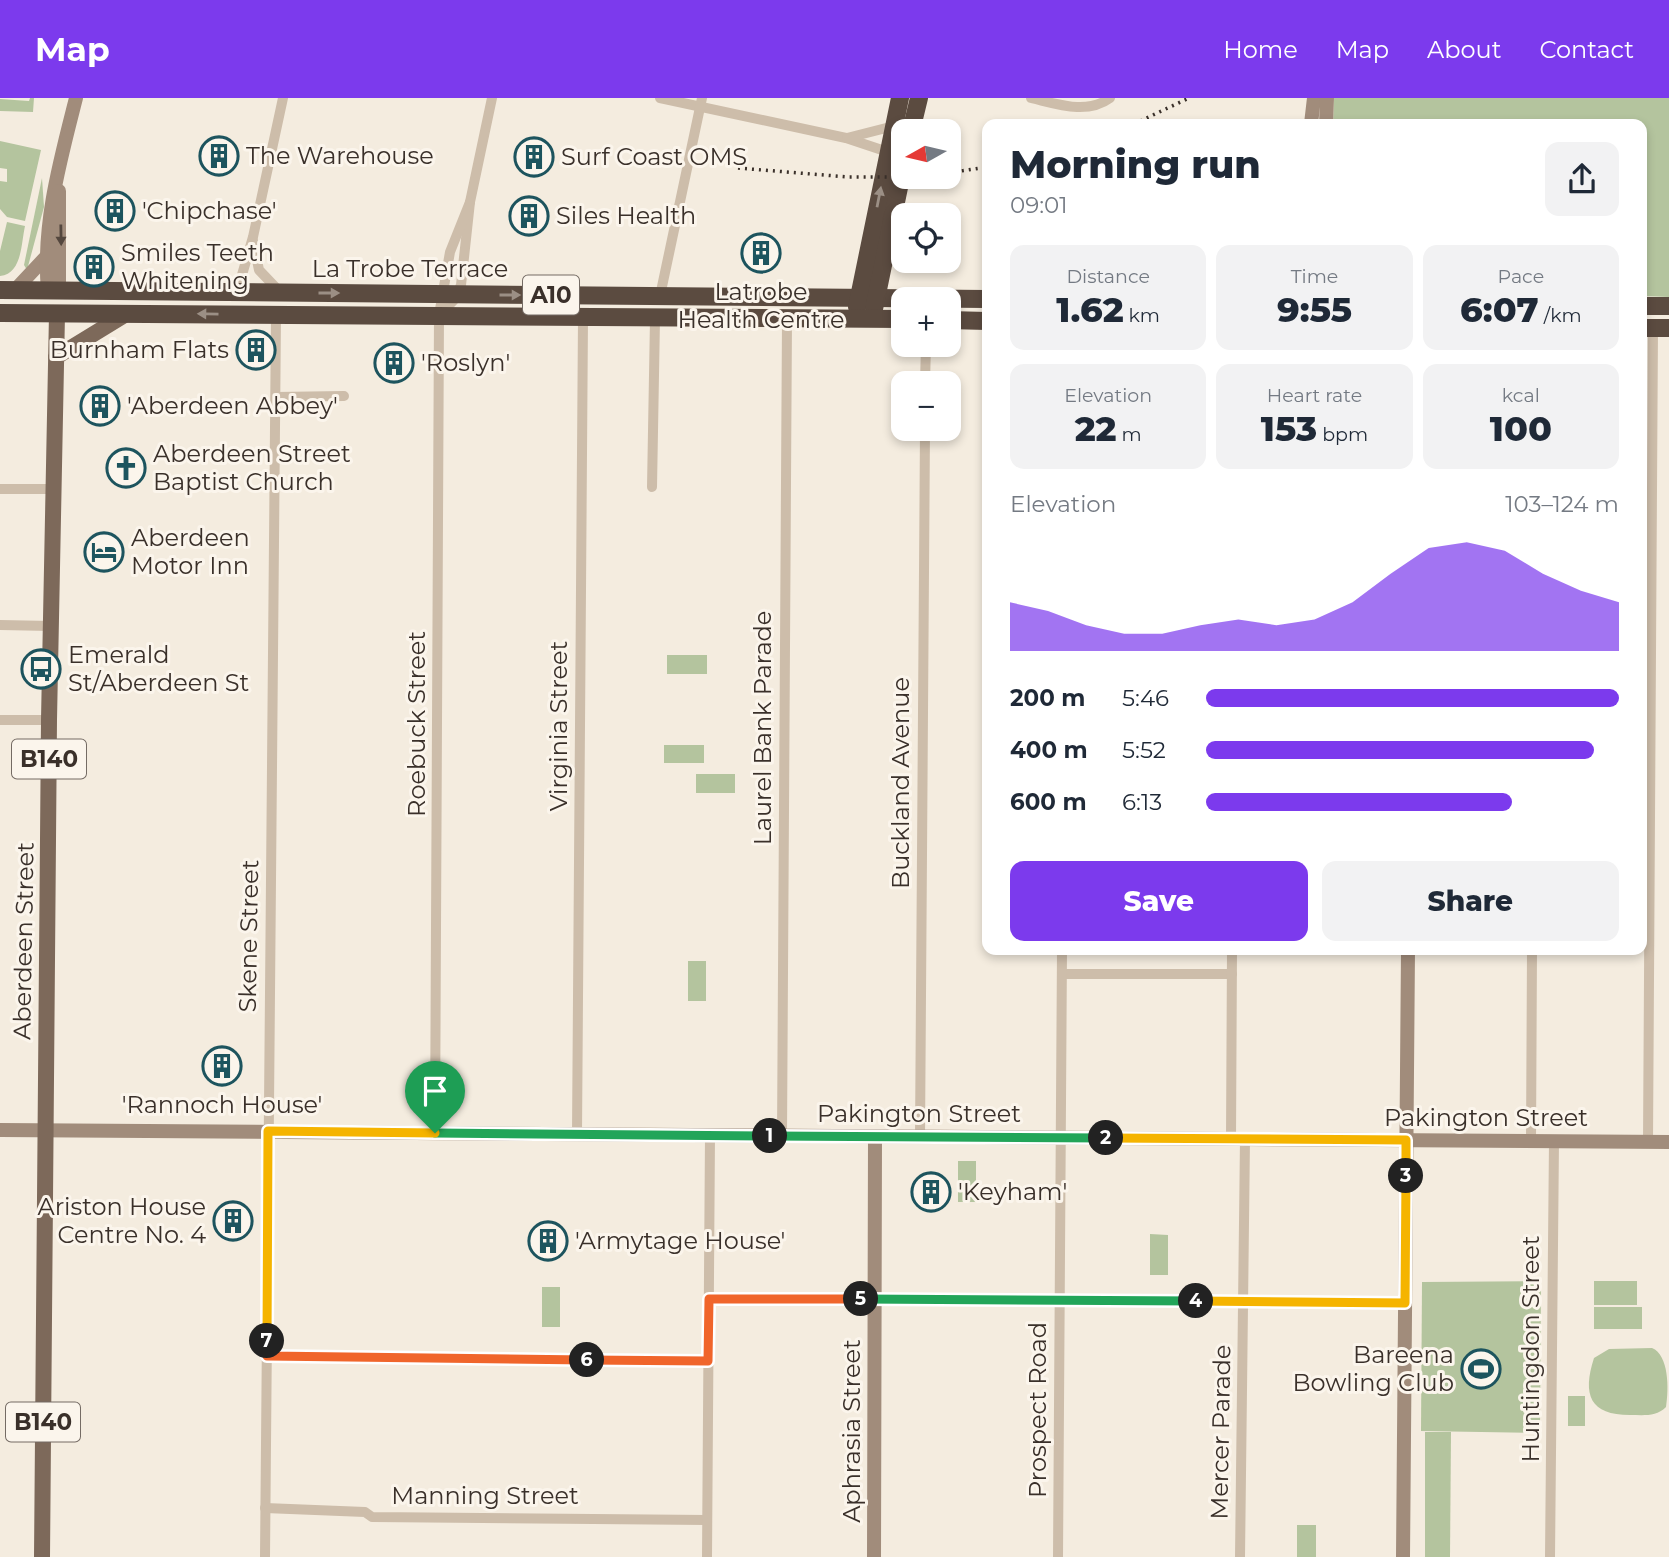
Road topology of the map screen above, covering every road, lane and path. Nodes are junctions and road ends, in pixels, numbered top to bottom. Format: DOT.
graph roads {
  1 [pos="76,98"];
  2 [pos="283,98"];
  3 [pos="492,98"];
  4 [pos="660,98"];
  5 [pos="900,98"];
  6 [pos="910,98"];
  7 [pos="919,98"];
  8 [pos="1031,98"];
  9 [pos="1314,98"];
  10 [pos="1327,98"];
  11 [pos="1109,99"];
  12 [pos="701,102"];
  13 [pos="902,119"];
  14 [pos="905,119"];
  15 [pos="908,119"];
  16 [pos="1312,119"];
  17 [pos="1326,119"];
  18 [pos="891,132"];
  19 [pos="846,138"];
  20 [pos="891,148"];
  21 [pos="888,152"];
  22 [pos="58,179"];
  23 [pos="897,189"];
  24 [pos="470,202"];
  25 [pos="253,237"];
  26 [pos="45,258"];
  27 [pos="7,290"];
  28 [pos="54,290"];
  29 [pos="237,292"];
  30 [pos="281,293"];
  31 [pos="450,294"];
  32 [pos="660,296"];
  33 [pos="867,298"];
  34 [pos="982,299"];
  35 [pos="1647,306"];
  36 [pos="1669,306"];
  37 [pos="0,313"];
  38 [pos="276,315"];
  39 [pos="439,315"];
  40 [pos="123,316"];
  41 [pos="55,318"];
  42 [pos="583,318"];
  43 [pos="655,318"];
  44 [pos="863,319"];
  45 [pos="891,319"];
  46 [pos="787,320"];
  47 [pos="961,320"];
  48 [pos="982,321"];
  49 [pos="1654,328"];
  50 [pos="56,357"];
  51 [pos="344,396"];
  52 [pos="276,397"];
  53 [pos="925,441"];
  54 [pos="652,487"];
  55 [pos="0,489"];
  56 [pos="54,489"];
  57 [pos="0,625"];
  58 [pos="51,626"];
  59 [pos="0,720"];
  60 [pos="49,720"];
  61 [pos="1062,955"];
  62 [pos="1232,955"];
  63 [pos="1408,955"];
  64 [pos="1532,955"];
  65 [pos="1062,974"];
  66 [pos="1232,974"];
  67 [pos="0,1130"];
  68 [pos="45,1130"];
  69 [pos="268,1131"];
  70 [pos="435,1133"];
  71 [pos="577,1134"];
  72 [pos="710,1135"];
  73 [pos="782,1136"];
  74 [pos="875,1137"];
  75 [pos="920,1137"];
  76 [pos="1061,1138"];
  77 [pos="1238,1139"];
  78 [pos="1406,1140"];
  79 [pos="1531,1141"];
  80 [pos="1554,1141"];
  81 [pos="1648,1142"];
  82 [pos="1669,1142"];
  83 [pos="709,1299"];
  84 [pos="875,1299"];
  85 [pos="1059,1301"];
  86 [pos="1243,1301"];
  87 [pos="1405,1303"];
  88 [pos="267,1356"];
  89 [pos="708,1361"];
  90 [pos="265,1508"];
  91 [pos="707,1520"];
  92 [pos="42,1557"];
  93 [pos="265,1557"];
  94 [pos="707,1557"];
  95 [pos="874,1557"];
  96 [pos="1058,1557"];
  97 [pos="1240,1557"];
  98 [pos="1403,1557"];
  99 [pos="1550,1557"];
  1 -- 22 [label="street"];
  2 -- 25 [label="street"];
  3 -- 24 [label="street"];
  4 -- 12 [label="street"];
  5 -- 13 [label="highway"];
  6 -- 14 [label="highway"];
  7 -- 15 [label="highway"];
  8 -- 11 [label="street"];
  9 -- 16 [label="street"];
  10 -- 17 [label="street"];
  12 -- 19 [label="street"];
  12 -- 32 [label="street"];
  18 -- 19 [label="street"];
  19 -- 21 [label="street"];
  20 -- 21 [label="highway"];
  33 -- 21 [label="highway, one-way"];
  22 -- 26 [label="street"];
  22 -- 28 [label="street, one-way"];
  23 -- 33 [label="highway"];
  24 -- 31 [label="street"];
  24 -- 31 [label="street"];
  25 -- 29 [label="street"];
  25 -- 30 [label="street"];
  26 -- 27 [label="street"];
  26 -- 28 [label="street"];
  27 -- 28 [label="highway, La Trobe Terrace / A10"];
  28 -- 29 [label="highway, La Trobe Terrace / A10"];
  28 -- 41 [label="highway, B140"];
  29 -- 30 [label="highway, La Trobe Terrace / A10"];
  30 -- 31 [label="highway, La Trobe Terrace / A10, one-way"];
  31 -- 32 [label="highway, La Trobe Terrace / A10, one-way"];
  31 -- 39 [label="street, Roebuck Street"];
  31 -- 39 [label="street"];
  32 -- 33 [label="highway, La Trobe Terrace / A10"];
  33 -- 34 [label="highway, La Trobe Terrace / A10"];
  33 -- 44 [label="highway"];
  35 -- 36 [label="highway"];
  37 -- 41 [label="highway, La Trobe Terrace / A10"];
  38 -- 39 [label="highway, La Trobe Terrace / A10"];
  38 -- 40 [label="highway, La Trobe Terrace / A10, one-way"];
  38 -- 52 [label="street, Skene Street"];
  39 -- 42 [label="highway, La Trobe Terrace / A10"];
  39 -- 70 [label="street, Roebuck Street"];
  40 -- 41 [label="highway, La Trobe Terrace / A10"];
  40 -- 50 [label="main road"];
  41 -- 50 [label="main road, Aberdeen Street / B140"];
  42 -- 43 [label="highway, La Trobe Terrace / A10"];
  42 -- 71 [label="street, Virginia Street"];
  43 -- 46 [label="highway, La Trobe Terrace / A10"];
  43 -- 54 [label="street"];
  44 -- 45 [label="highway, La Trobe Terrace / A10"];
  44 -- 46 [label="highway, La Trobe Terrace / A10"];
  46 -- 73 [label="street, Laurel Bank Parade"];
  47 -- 48 [label="highway"];
  49 -- 81 [label="street"];
  50 -- 56 [label="main road, Aberdeen Street / B140"];
  51 -- 52 [label="street"];
  52 -- 69 [label="street, Skene Street"];
  53 -- 75 [label="street, Buckland Avenue"];
  55 -- 56 [label="street"];
  56 -- 58 [label="main road, Aberdeen Street / B140"];
  57 -- 58 [label="street"];
  58 -- 60 [label="main road, Aberdeen Street / B140"];
  59 -- 60 [label="street"];
  60 -- 68 [label="main road, Aberdeen Street / B140"];
  61 -- 65 [label="street, Prospect Road"];
  62 -- 66 [label="street, Mercer Parade"];
  63 -- 78 [label="street"];
  64 -- 79 [label="street"];
  65 -- 66 [label="street"];
  65 -- 76 [label="street, Prospect Road"];
  66 -- 77 [label="street, Mercer Parade"];
  67 -- 68 [label="street, Pakington Street"];
  68 -- 69 [label="street, Pakington Street"];
  68 -- 92 [label="main road, Aberdeen Street / B140"];
  69 -- 70 [label="street, Pakington Street"];
  69 -- 88 [label="street, Skene Street"];
  70 -- 71 [label="street, Pakington Street"];
  71 -- 72 [label="street, Pakington Street"];
  72 -- 73 [label="street, Pakington Street"];
  72 -- 83 [label="street"];
  73 -- 74 [label="street, Pakington Street"];
  74 -- 75 [label="street, Pakington Street"];
  74 -- 84 [label="street, Aphrasia Street"];
  75 -- 76 [label="street, Pakington Street"];
  76 -- 77 [label="street, Pakington Street"];
  76 -- 85 [label="street, Prospect Road"];
  77 -- 78 [label="street, Pakington Street"];
  77 -- 86 [label="street, Mercer Parade"];
  78 -- 79 [label="street, Pakington Street"];
  78 -- 87 [label="street"];
  79 -- 80 [label="street, Pakington Street"];
  80 -- 81 [label="street, Pakington Street"];
  80 -- 99 [label="street, Huntingdon Street"];
  81 -- 82 [label="street, Pakington Street"];
  83 -- 84 [label="street"];
  83 -- 89 [label="street"];
  84 -- 85 [label="street"];
  84 -- 95 [label="street, Aphrasia Street"];
  85 -- 86 [label="street"];
  85 -- 96 [label="street, Prospect Road"];
  86 -- 87 [label="street"];
  86 -- 97 [label="street, Mercer Parade"];
  87 -- 98 [label="street"];
  88 -- 89 [label="street"];
  88 -- 90 [label="street, Skene Street"];
  89 -- 91 [label="street"];
  90 -- 91 [label="street, Manning Street"];
  90 -- 93 [label="street, Skene Street"];
  91 -- 94 [label="street"];
}
